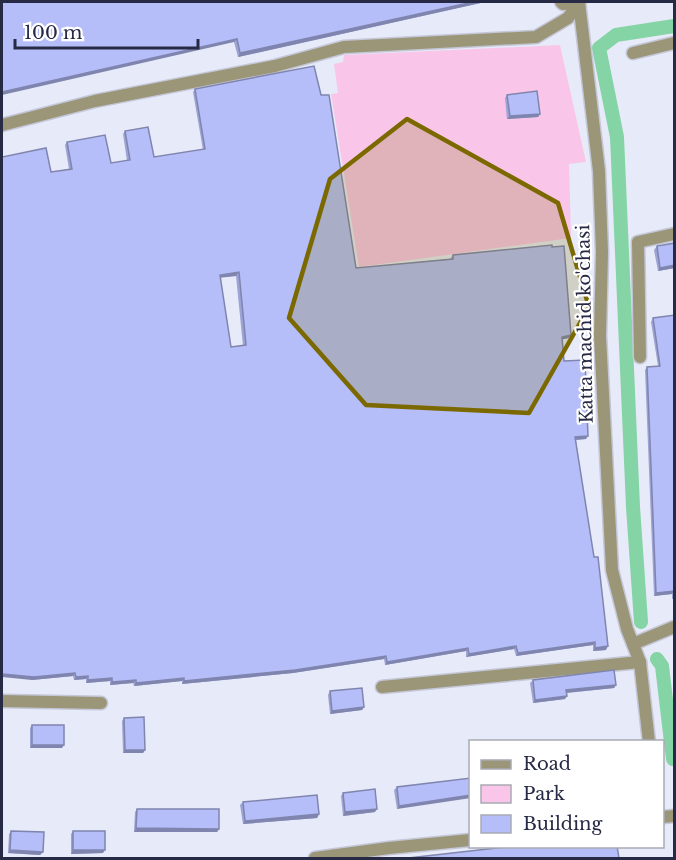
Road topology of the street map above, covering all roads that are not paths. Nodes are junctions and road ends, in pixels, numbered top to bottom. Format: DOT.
graph roads {
  1 [pos="561,2"];
  2 [pos="579,2"];
  3 [pos="675,43"];
  4 [pos="633,53"];
  5 [pos="2,125"];
  6 [pos="675,234"];
  7 [pos="640,357"];
  8 [pos="675,627"];
  9 [pos="633,645"];
  10 [pos="640,662"];
  11 [pos="382,687"];
  12 [pos="2,701"];
  13 [pos="101,703"];
  14 [pos="649,740"];
  15 [pos="469,840"];
  16 [pos="315,858"];
  1 -- 2 [label="street"];
  2 -- 5 [label="street"];
  2 -- 9 [label="street, Katta machid ko'chasi"];
  3 -- 4 [label="street"];
  6 -- 7 [label="street"];
  8 -- 9 [label="street"];
  9 -- 10 [label="street, Katta machid ko'chasi"];
  10 -- 11 [label="street"];
  10 -- 14 [label="street, Katta machid ko'chasi"];
  12 -- 13 [label="street"];
  15 -- 16 [label="street"];
}
